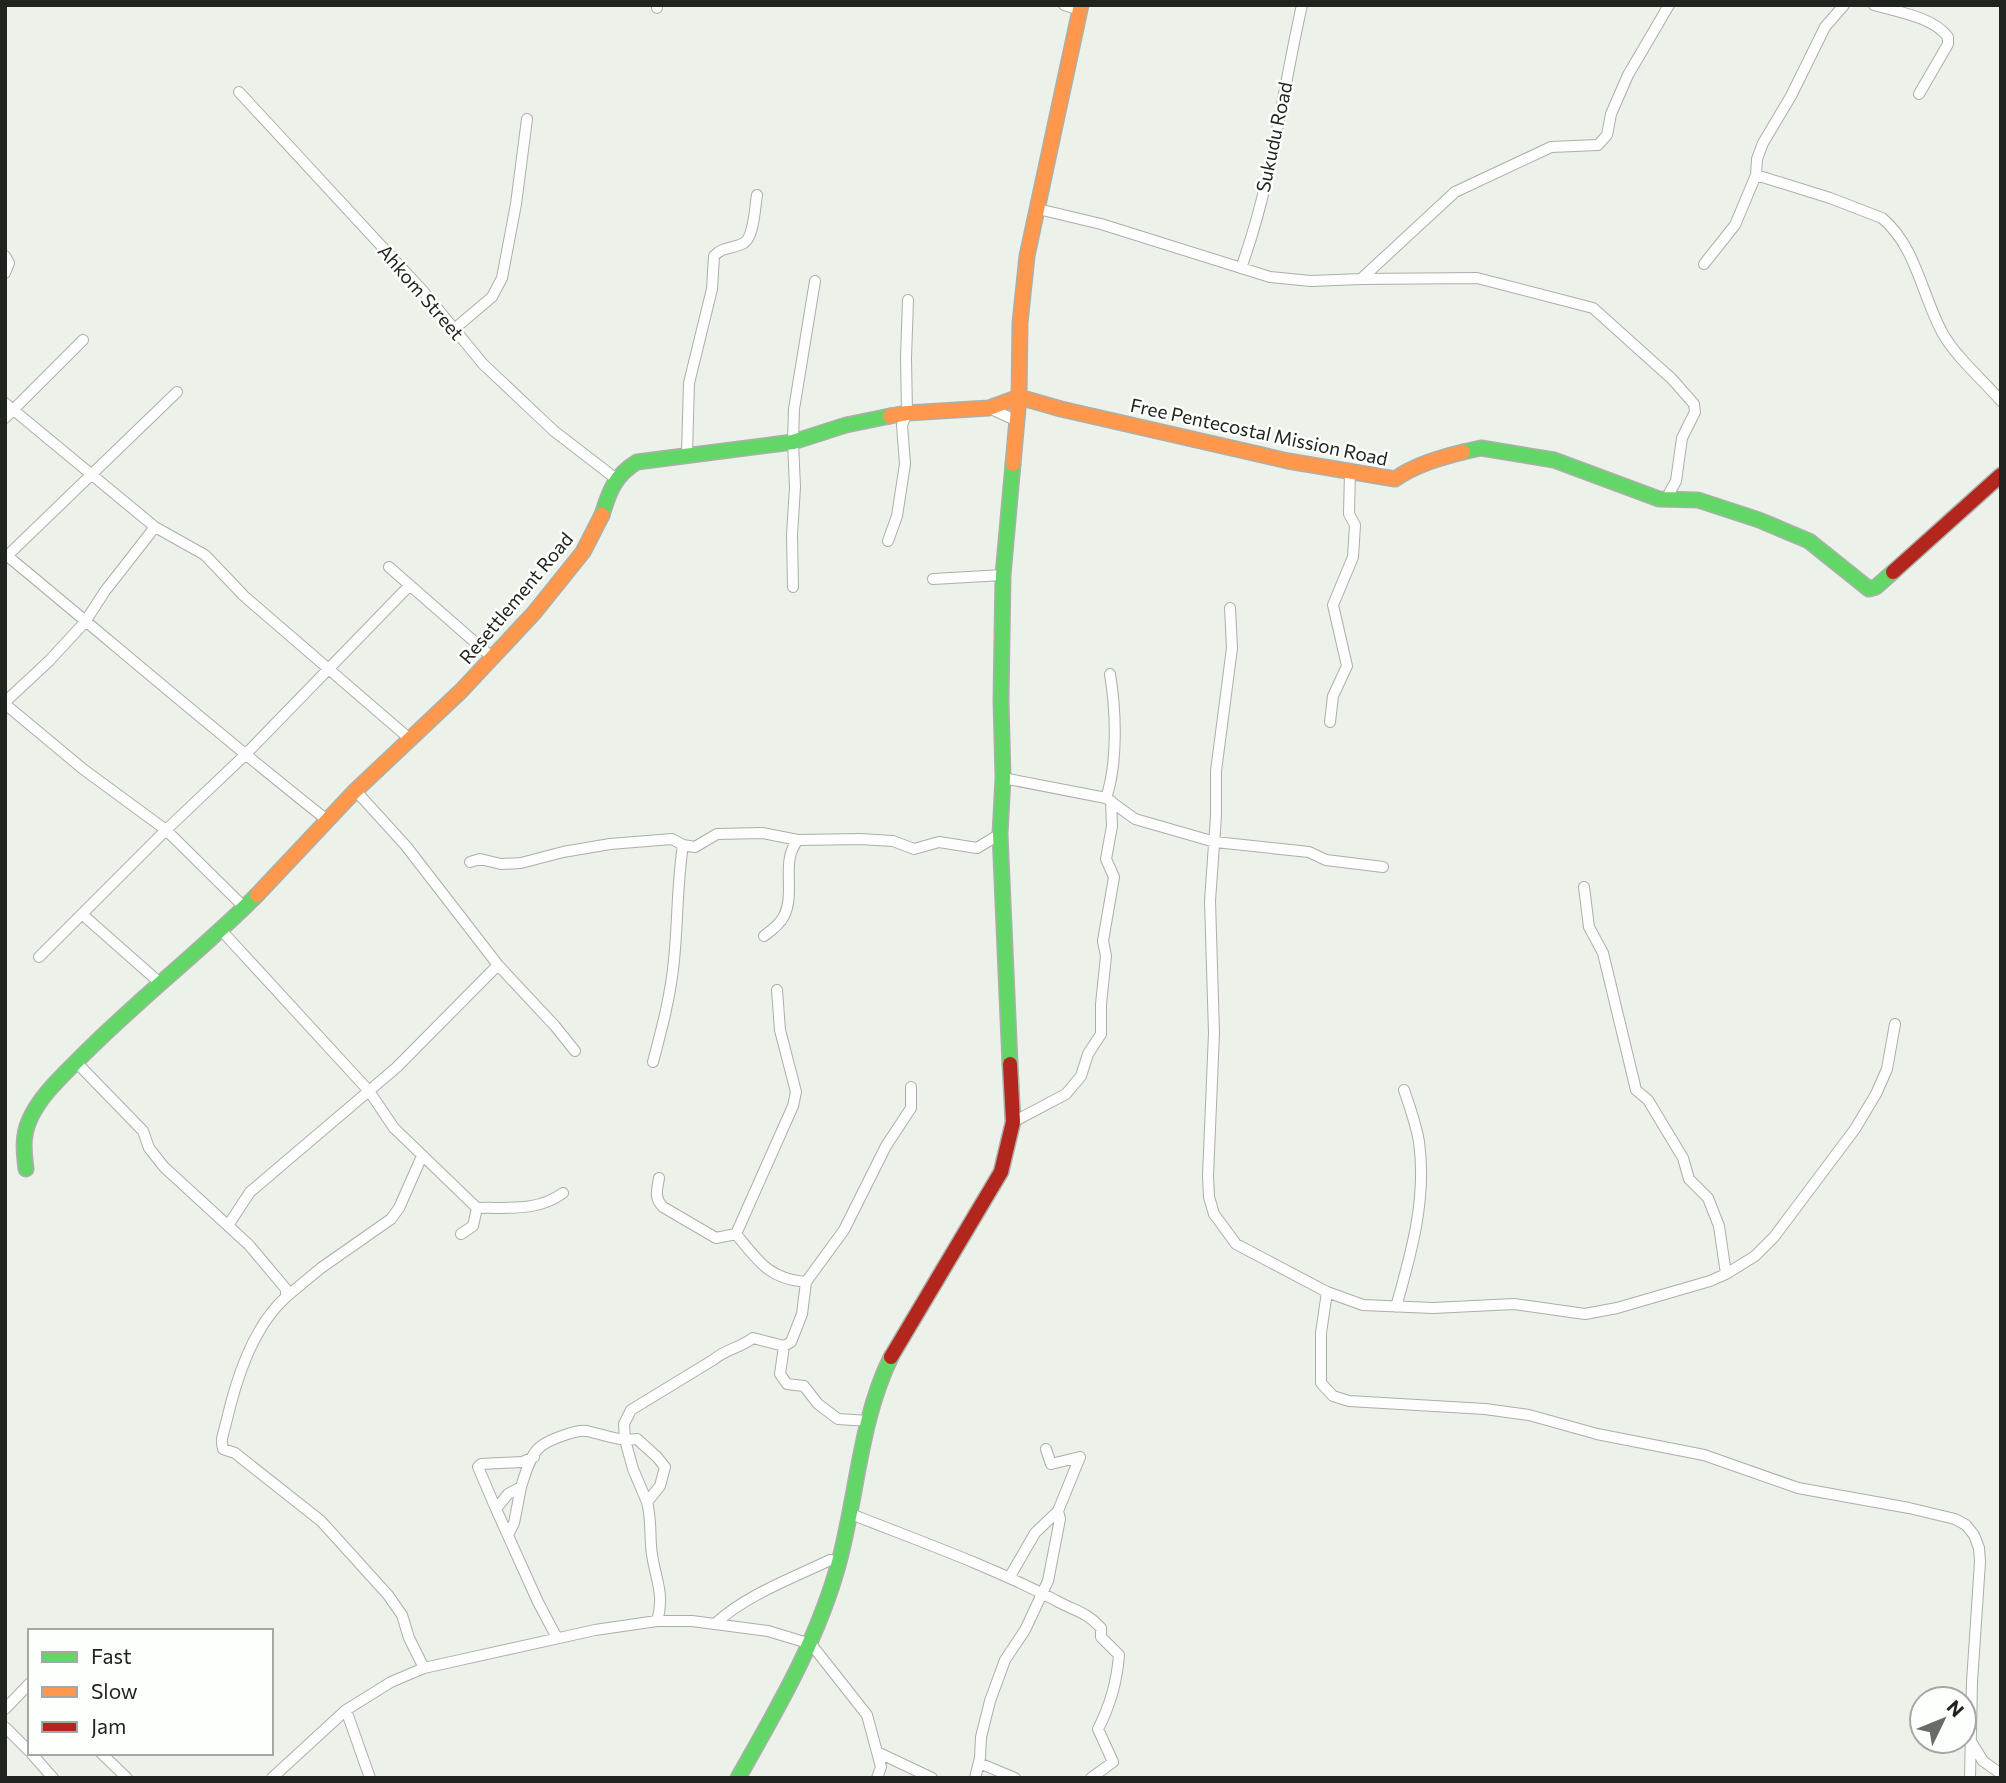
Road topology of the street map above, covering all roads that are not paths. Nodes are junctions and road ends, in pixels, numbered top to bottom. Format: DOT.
graph roads {
  1 [pos="1064,5"];
  2 [pos="1303,5"];
  3 [pos="1669,5"];
  4 [pos="1844,5"];
  5 [pos="1874,5"];
  6 [pos="1081,8"];
  7 [pos="239,92"];
  8 [pos="1919,94"];
  9 [pos="527,119"];
  10 [pos="1756,175"];
  11 [pos="757,195"];
  12 [pos="1038,208"];
  13 [pos="5,256"];
  14 [pos="1704,264"];
  15 [pos="1241,268"];
  16 [pos="5,273"];
  17 [pos="1361,279"];
  18 [pos="815,281"];
  19 [pos="908,300"];
  20 [pos="453,330"];
  21 [pos="83,340"];
  22 [pos="177,392"];
  23 [pos="1019,397"];
  24 [pos="2001,401"];
  25 [pos="989,408"];
  26 [pos="8,410"];
  27 [pos="907,413"];
  28 [pos="1015,420"];
  29 [pos="793,442"];
  30 [pos="687,454"];
  31 [pos="1350,472"];
  32 [pos="93,475"];
  33 [pos="2001,475"];
  34 [pos="615,478"];
  35 [pos="1666,499"];
  36 [pos="155,527"];
  37 [pos="888,541"];
  38 [pos="6,555"];
  39 [pos="389,567"];
  40 [pos="1003,575"];
  41 [pos="933,579"];
  42 [pos="410,585"];
  43 [pos="793,587"];
  44 [pos="1230,608"];
  45 [pos="85,622"];
  46 [pos="493,658"];
  47 [pos="327,667"];
  48 [pos="1110,674"];
  49 [pos="5,703"];
  50 [pos="1330,722"];
  51 [pos="411,740"];
  52 [pos="245,755"];
  53 [pos="1003,778"];
  54 [pos="356,791"];
  55 [pos="1108,800"];
  56 [pos="327,820"];
  57 [pos="166,830"];
  58 [pos="1000,834"];
  59 [pos="798,840"];
  60 [pos="1214,842"];
  61 [pos="683,845"];
  62 [pos="470,862"];
  63 [pos="1383,867"];
  64 [pos="1584,887"];
  65 [pos="244,907"];
  66 [pos="83,915"];
  67 [pos="221,930"];
  68 [pos="764,936"];
  69 [pos="39,957"];
  70 [pos="498,965"];
  71 [pos="160,983"];
  72 [pos="777,990"];
  73 [pos="1895,1024"];
  74 [pos="575,1051"];
  75 [pos="653,1062"];
  76 [pos="77,1063"];
  77 [pos="911,1087"];
  78 [pos="1404,1090"];
  79 [pos="369,1091"];
  80 [pos="1013,1122"];
  81 [pos="422,1156"];
  82 [pos="26,1169"];
  83 [pos="659,1178"];
  84 [pos="563,1193"];
  85 [pos="477,1208"];
  86 [pos="229,1224"];
  87 [pos="461,1234"];
  88 [pos="736,1234"];
  89 [pos="1726,1274"];
  90 [pos="806,1282"];
  91 [pos="1327,1292"];
  92 [pos="286,1297"];
  93 [pos="1396,1307"];
  94 [pos="784,1346"];
  95 [pos="869,1421"];
  96 [pos="625,1440"];
  97 [pos="1046,1450"];
  98 [pos="534,1457"];
  99 [pos="521,1487"];
  100 [pos="647,1502"];
  101 [pos="496,1509"];
  102 [pos="1058,1511"];
  103 [pos="851,1514"];
  104 [pos="508,1535"];
  105 [pos="839,1562"];
  106 [pos="1009,1578"];
  107 [pos="1043,1593"];
  108 [pos="657,1621"];
  109 [pos="716,1623"];
  110 [pos="557,1638"];
  111 [pos="811,1644"];
  112 [pos="424,1668"];
  113 [pos="28,1685"];
  114 [pos="1973,1685"];
  115 [pos="5,1709"];
  116 [pos="346,1710"];
  117 [pos="5,1727"];
  118 [pos="28,1750"];
  119 [pos="877,1752"];
  120 [pos="1978,1753"];
  121 [pos="33,1755"];
  122 [pos="103,1755"];
  123 [pos="1970,1755"];
  124 [pos="979,1763"];
  125 [pos="2001,1774"];
  126 [pos="53,1778"];
  127 [pos="127,1778"];
  128 [pos="272,1778"];
  129 [pos="370,1778"];
  130 [pos="738,1778"];
  131 [pos="877,1778"];
  132 [pos="932,1778"];
  133 [pos="975,1778"];
  134 [pos="1015,1778"];
  135 [pos="1091,1778"];
  136 [pos="1970,1778"];
  1 -- 6 [label="street"];
  2 -- 15 [label="street, Sukudu Road"];
  3 -- 17 [label="street"];
  4 -- 10 [label="street"];
  5 -- 8 [label="street"];
  6 -- 12 [label="street"];
  7 -- 20 [label="street, Ahkom Street"];
  9 -- 20 [label="street"];
  10 -- 14 [label="street"];
  10 -- 24 [label="street"];
  11 -- 30 [label="street"];
  12 -- 15 [label="street"];
  12 -- 23 [label="street"];
  13 -- 16 [label="street"];
  15 -- 17 [label="street"];
  17 -- 35 [label="street"];
  18 -- 29 [label="street"];
  19 -- 27 [label="street"];
  20 -- 34 [label="street, Ahkom Street"];
  21 -- 26 [label="street"];
  22 -- 32 [label="street"];
  23 -- 25 [label="street"];
  23 -- 28 [label="street"];
  23 -- 31 [label="street, Free Pentecostal Mission Road"];
  25 -- 27 [label="street"];
  25 -- 28 [label="street"];
  26 -- 32 [label="street"];
  27 -- 29 [label="street"];
  27 -- 37 [label="street"];
  28 -- 40 [label="street"];
  29 -- 30 [label="street"];
  29 -- 43 [label="street"];
  30 -- 34 [label="street"];
  31 -- 35 [label="street, Free Pentecostal Mission Road"];
  31 -- 50 [label="street"];
  32 -- 36 [label="street"];
  32 -- 38 [label="street"];
  33 -- 35 [label="street, Free Pentecostal Mission Road"];
  34 -- 46 [label="street, Resettlement Road"];
  36 -- 45 [label="street"];
  36 -- 47 [label="street"];
  38 -- 45 [label="street"];
  39 -- 42 [label="street"];
  40 -- 41 [label="street"];
  40 -- 53 [label="street"];
  42 -- 46 [label="street"];
  42 -- 47 [label="street"];
  44 -- 60 [label="street"];
  45 -- 49 [label="street"];
  45 -- 52 [label="street"];
  46 -- 51 [label="street, Resettlement Road"];
  47 -- 51 [label="street"];
  47 -- 52 [label="street"];
  48 -- 55 [label="street"];
  49 -- 57 [label="street"];
  51 -- 54 [label="street, Resettlement Road"];
  52 -- 56 [label="street"];
  52 -- 57 [label="street"];
  53 -- 55 [label="street"];
  53 -- 58 [label="street"];
  54 -- 56 [label="street, Resettlement Road"];
  54 -- 70 [label="street"];
  55 -- 60 [label="street"];
  55 -- 80 [label="street"];
  56 -- 65 [label="street, Resettlement Road"];
  57 -- 65 [label="street"];
  57 -- 66 [label="street"];
  58 -- 59 [label="street"];
  58 -- 80 [label="street"];
  59 -- 61 [label="street"];
  59 -- 68 [label="street"];
  60 -- 63 [label="street"];
  60 -- 91 [label="street"];
  61 -- 62 [label="street"];
  61 -- 75 [label="street"];
  64 -- 89 [label="street"];
  65 -- 67 [label="street, Resettlement Road"];
  66 -- 69 [label="street"];
  66 -- 71 [label="street"];
  67 -- 71 [label="street, Resettlement Road"];
  67 -- 79 [label="street"];
  70 -- 74 [label="street"];
  70 -- 79 [label="street"];
  71 -- 76 [label="street, Resettlement Road"];
  72 -- 88 [label="street"];
  73 -- 89 [label="street"];
  76 -- 82 [label="street, Resettlement Road"];
  76 -- 86 [label="street"];
  77 -- 90 [label="street"];
  78 -- 93 [label="street"];
  79 -- 81 [label="street"];
  79 -- 86 [label="street"];
  80 -- 95 [label="street"];
  81 -- 85 [label="street"];
  81 -- 92 [label="street"];
  83 -- 88 [label="street"];
  84 -- 85 [label="street"];
  85 -- 87 [label="street"];
  86 -- 92 [label="street"];
  88 -- 90 [label="street"];
  89 -- 93 [label="street"];
  90 -- 94 [label="street"];
  91 -- 93 [label="street"];
  91 -- 114 [label="street"];
  92 -- 112 [label="street"];
  94 -- 95 [label="street"];
  94 -- 96 [label="street"];
  95 -- 103 [label="street"];
  96 -- 98 [label="street"];
  96 -- 100 [label="street"];
  96 -- 100 [label="street"];
  97 -- 102 [label="street"];
  98 -- 99 [label="street"];
  98 -- 101 [label="street"];
  99 -- 101 [label="street"];
  99 -- 104 [label="street"];
  100 -- 108 [label="street"];
  101 -- 104 [label="street"];
  102 -- 106 [label="street"];
  102 -- 107 [label="street"];
  103 -- 105 [label="street"];
  103 -- 106 [label="street"];
  104 -- 110 [label="street"];
  105 -- 109 [label="street"];
  105 -- 111 [label="street"];
  106 -- 107 [label="street"];
  107 -- 124 [label="street"];
  107 -- 135 [label="street"];
  108 -- 109 [label="street"];
  108 -- 110 [label="street"];
  109 -- 111 [label="street"];
  110 -- 112 [label="street"];
  111 -- 119 [label="street"];
  111 -- 130 [label="street"];
  112 -- 116 [label="street"];
  113 -- 115 [label="street"];
  116 -- 128 [label="street"];
  116 -- 129 [label="street"];
  117 -- 118 [label="street"];
  119 -- 131 [label="street"];
  119 -- 132 [label="street"];
  120 -- 125 [label="street"];
  121 -- 126 [label="street"];
  122 -- 127 [label="street"];
  123 -- 136 [label="street"];
  124 -- 133 [label="street"];
  124 -- 134 [label="street"];
}
